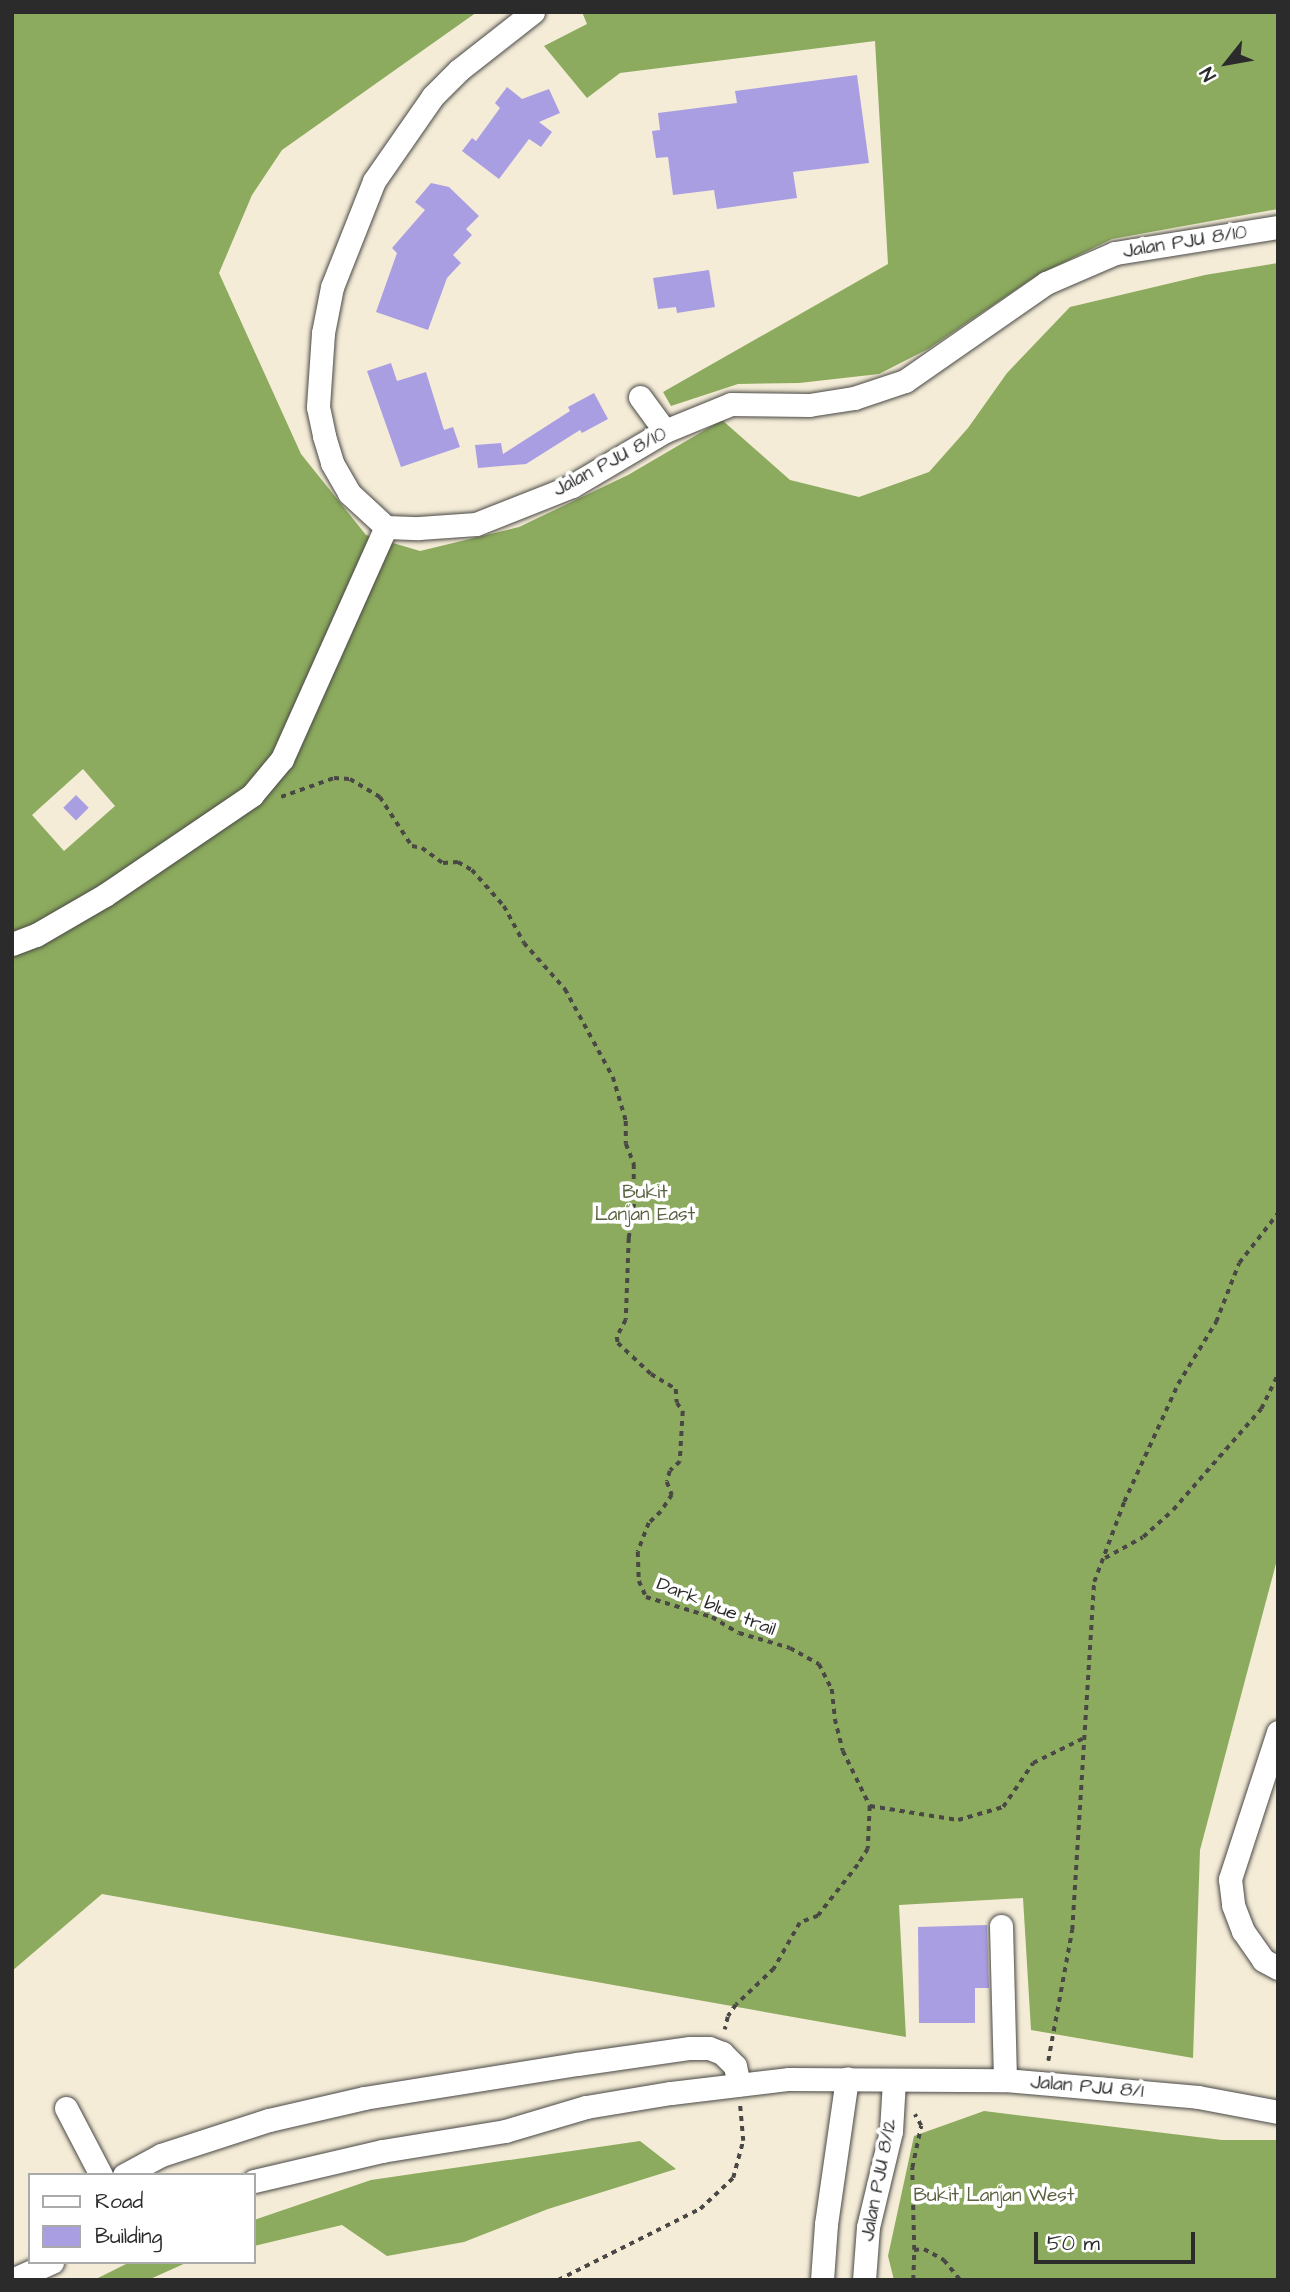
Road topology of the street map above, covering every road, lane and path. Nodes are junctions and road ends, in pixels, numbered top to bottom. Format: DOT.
graph roads {
  1 [pos="533,12"];
  2 [pos="1278,227"];
  3 [pos="640,397"];
  4 [pos="665,431"];
  5 [pos="386,527"];
  6 [pos="252,795"];
  7 [pos="12,944"];
  8 [pos="1278,1213"];
  9 [pos="1278,1374"];
  10 [pos="1105,1558"];
  11 [pos="1278,1732"];
  12 [pos="1082,1739"];
  13 [pos="870,1806"];
  14 [pos="1001,1926"];
  15 [pos="1278,1968"];
  16 [pos="722,2053"];
  17 [pos="846,2079"];
  18 [pos="894,2080"];
  19 [pos="1005,2080"];
  20 [pos="739,2085"];
  21 [pos="1044,2085"];
  22 [pos="66,2108"];
  23 [pos="1278,2112"];
  24 [pos="914,2115"];
  25 [pos="100,2173"];
  26 [pos="128,2173"];
  27 [pos="256,2181"];
  28 [pos="914,2250"];
  29 [pos="48,2264"];
  30 [pos="12,2280"];
  31 [pos="558,2280"];
  32 [pos="822,2280"];
  33 [pos="864,2280"];
  34 [pos="913,2280"];
  35 [pos="960,2280"];
  1 -- 5 [label="street"];
  2 -- 4 [label="street, Jalan PJU 8/10"];
  3 -- 4 [label="street"];
  4 -- 5 [label="street, Jalan PJU 8/10"];
  5 -- 6 [label="street"];
  6 -- 7 [label="street"];
  6 -- 13 [label="path, Dark blue trail"];
  8 -- 10 [label="path"];
  9 -- 10 [label="path"];
  10 -- 12 [label="path"];
  11 -- 15 [label="street"];
  12 -- 13 [label="path"];
  12 -- 21 [label="path"];
  13 -- 16 [label="path, Dark blue trail"];
  14 -- 19 [label="street"];
  16 -- 20 [label="street"];
  16 -- 26 [label="street"];
  17 -- 18 [label="street, Jalan PJU 8/1"];
  17 -- 20 [label="street, Jalan PJU 8/1"];
  17 -- 32 [label="street"];
  18 -- 19 [label="street, Jalan PJU 8/1"];
  18 -- 33 [label="street, Jalan PJU 8/12"];
  19 -- 21 [label="street, Jalan PJU 8/1"];
  20 -- 27 [label="street, Jalan PJU 8/1"];
  20 -- 31 [label="path"];
  21 -- 23 [label="street, Jalan PJU 8/1"];
  22 -- 25 [label="street"];
  24 -- 28 [label="path"];
  28 -- 34 [label="path"];
  28 -- 35 [label="path"];
  29 -- 30 [label="street"];
}
